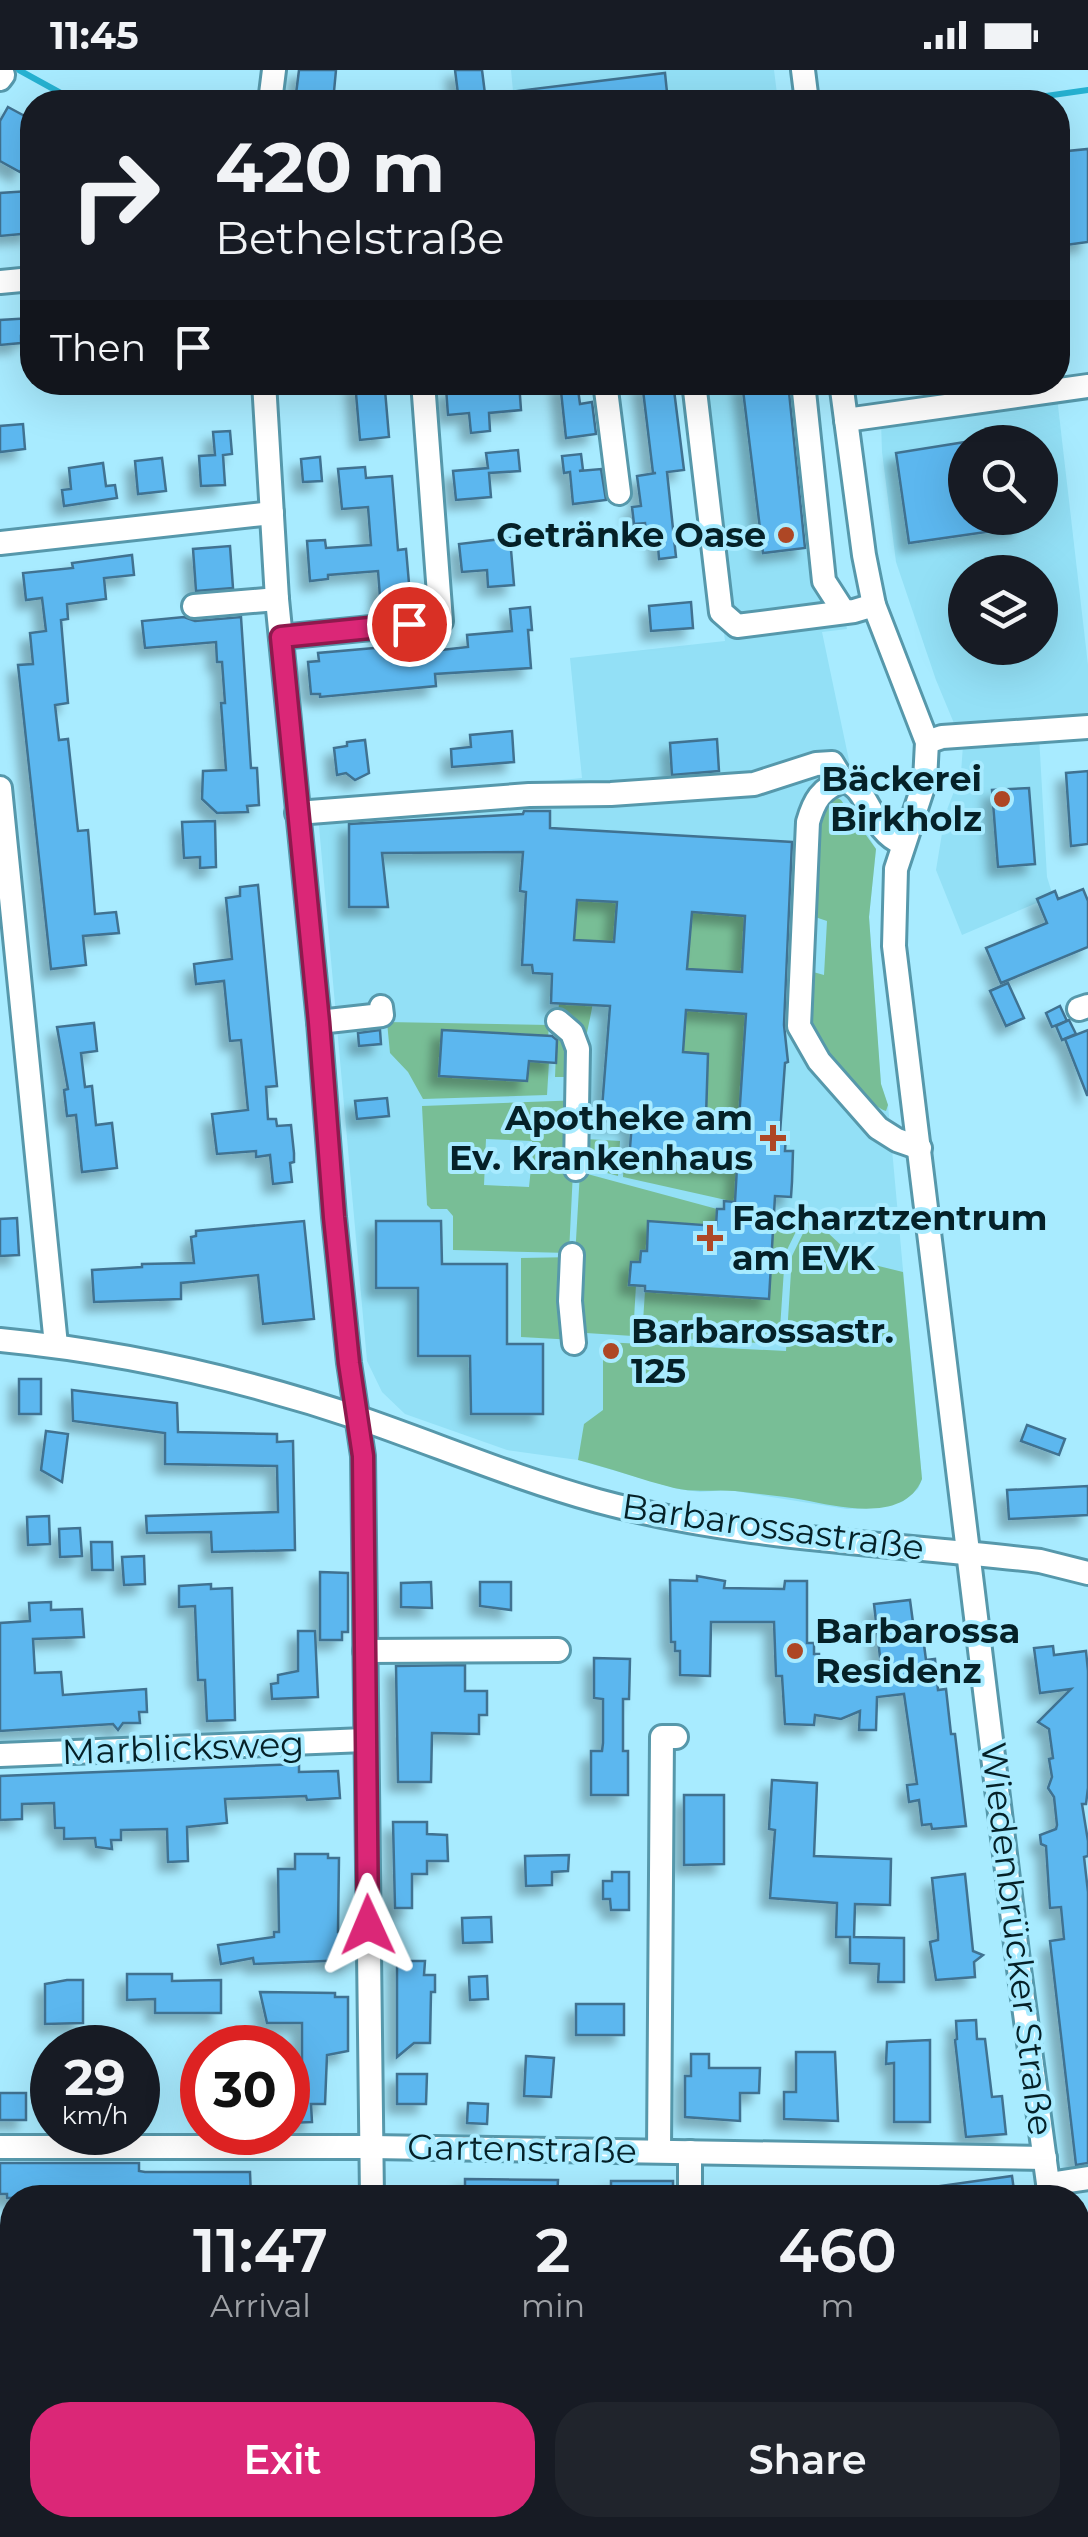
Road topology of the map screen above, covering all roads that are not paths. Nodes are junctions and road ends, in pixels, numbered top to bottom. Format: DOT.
graph roads {
  1 [pos="265,395"];
  2 [pos="424,395"];
  3 [pos="606,395"];
  4 [pos="696,395"];
  5 [pos="804,395"];
  6 [pos="843,395"];
  7 [pos="1024,395"];
  8 [pos="846,420"];
  9 [pos="620,493"];
  10 [pos="272,513"];
  11 [pos="0,543"];
  12 [pos="277,599"];
  13 [pos="874,605"];
  14 [pos="194,606"];
  15 [pos="844,612"];
  16 [pos="281,637"];
  17 [pos="1088,727"];
  18 [pos="927,742"];
  19 [pos="836,783"];
  20 [pos="0,788"];
  21 [pos="297,813"];
  22 [pos="902,843"];
  23 [pos="382,1007"];
  24 [pos="549,1020"];
  25 [pos="319,1022"];
  26 [pos="920,1148"];
  27 [pos="576,1169"];
  28 [pos="572,1255"];
  29 [pos="0,1340"];
  30 [pos="574,1344"];
  31 [pos="56,1346"];
  32 [pos="358,1418"];
  33 [pos="970,1555"];
  34 [pos="1088,1573"];
  35 [pos="366,1650"];
  36 [pos="558,1650"];
  37 [pos="676,1737"];
  38 [pos="366,1740"];
  39 [pos="0,1756"];
  40 [pos="0,2147"];
  41 [pos="372,2147"];
  42 [pos="659,2152"];
  43 [pos="690,2152"];
  44 [pos="1045,2158"];
  45 [pos="372,2185"];
  46 [pos="690,2185"];
  47 [pos="1048,2185"];
  1 -- 10 [label="street"];
  2 -- 16 [label="street"];
  3 -- 9 [label="street"];
  4 -- 15 [label="street"];
  5 -- 15 [label="street"];
  6 -- 8 [label="street, Wiedenbrücker Straße"];
  7 -- 8 [label="street"];
  8 -- 13 [label="street, Wiedenbrücker Straße"];
  10 -- 11 [label="street"];
  10 -- 12 [label="street"];
  12 -- 14 [label="street"];
  12 -- 16 [label="street"];
  13 -- 15 [label="street"];
  13 -- 18 [label="street, Wiedenbrücker Straße"];
  16 -- 21 [label="street"];
  17 -- 18 [label="street"];
  18 -- 22 [label="street, Wiedenbrücker Straße"];
  19 -- 21 [label="street"];
  19 -- 22 [label="street"];
  19 -- 26 [label="street"];
  20 -- 31 [label="street"];
  21 -- 25 [label="street"];
  22 -- 26 [label="street, Wiedenbrücker Straße"];
  23 -- 25 [label="street"];
  24 -- 27 [label="street"];
  25 -- 32 [label="street"];
  26 -- 33 [label="street, Wiedenbrücker Straße"];
  28 -- 30 [label="street"];
  29 -- 31 [label="street, Barbarossastraße"];
  31 -- 32 [label="street, Barbarossastraße"];
  32 -- 33 [label="street, Barbarossastraße"];
  32 -- 35 [label="street"];
  33 -- 34 [label="street, Barbarossastraße"];
  33 -- 44 [label="street, Wiedenbrücker Straße"];
  35 -- 36 [label="street"];
  35 -- 38 [label="street"];
  37 -- 42 [label="street"];
  38 -- 39 [label="street, Marblicksweg"];
  38 -- 41 [label="street"];
  40 -- 41 [label="street, Gartenstraße"];
  41 -- 42 [label="street, Gartenstraße"];
  41 -- 45 [label="street"];
  42 -- 43 [label="street, Gartenstraße"];
  43 -- 44 [label="street, Gartenstraße"];
  43 -- 46 [label="street"];
  44 -- 47 [label="street, Wiedenbrücker Straße"];
}
